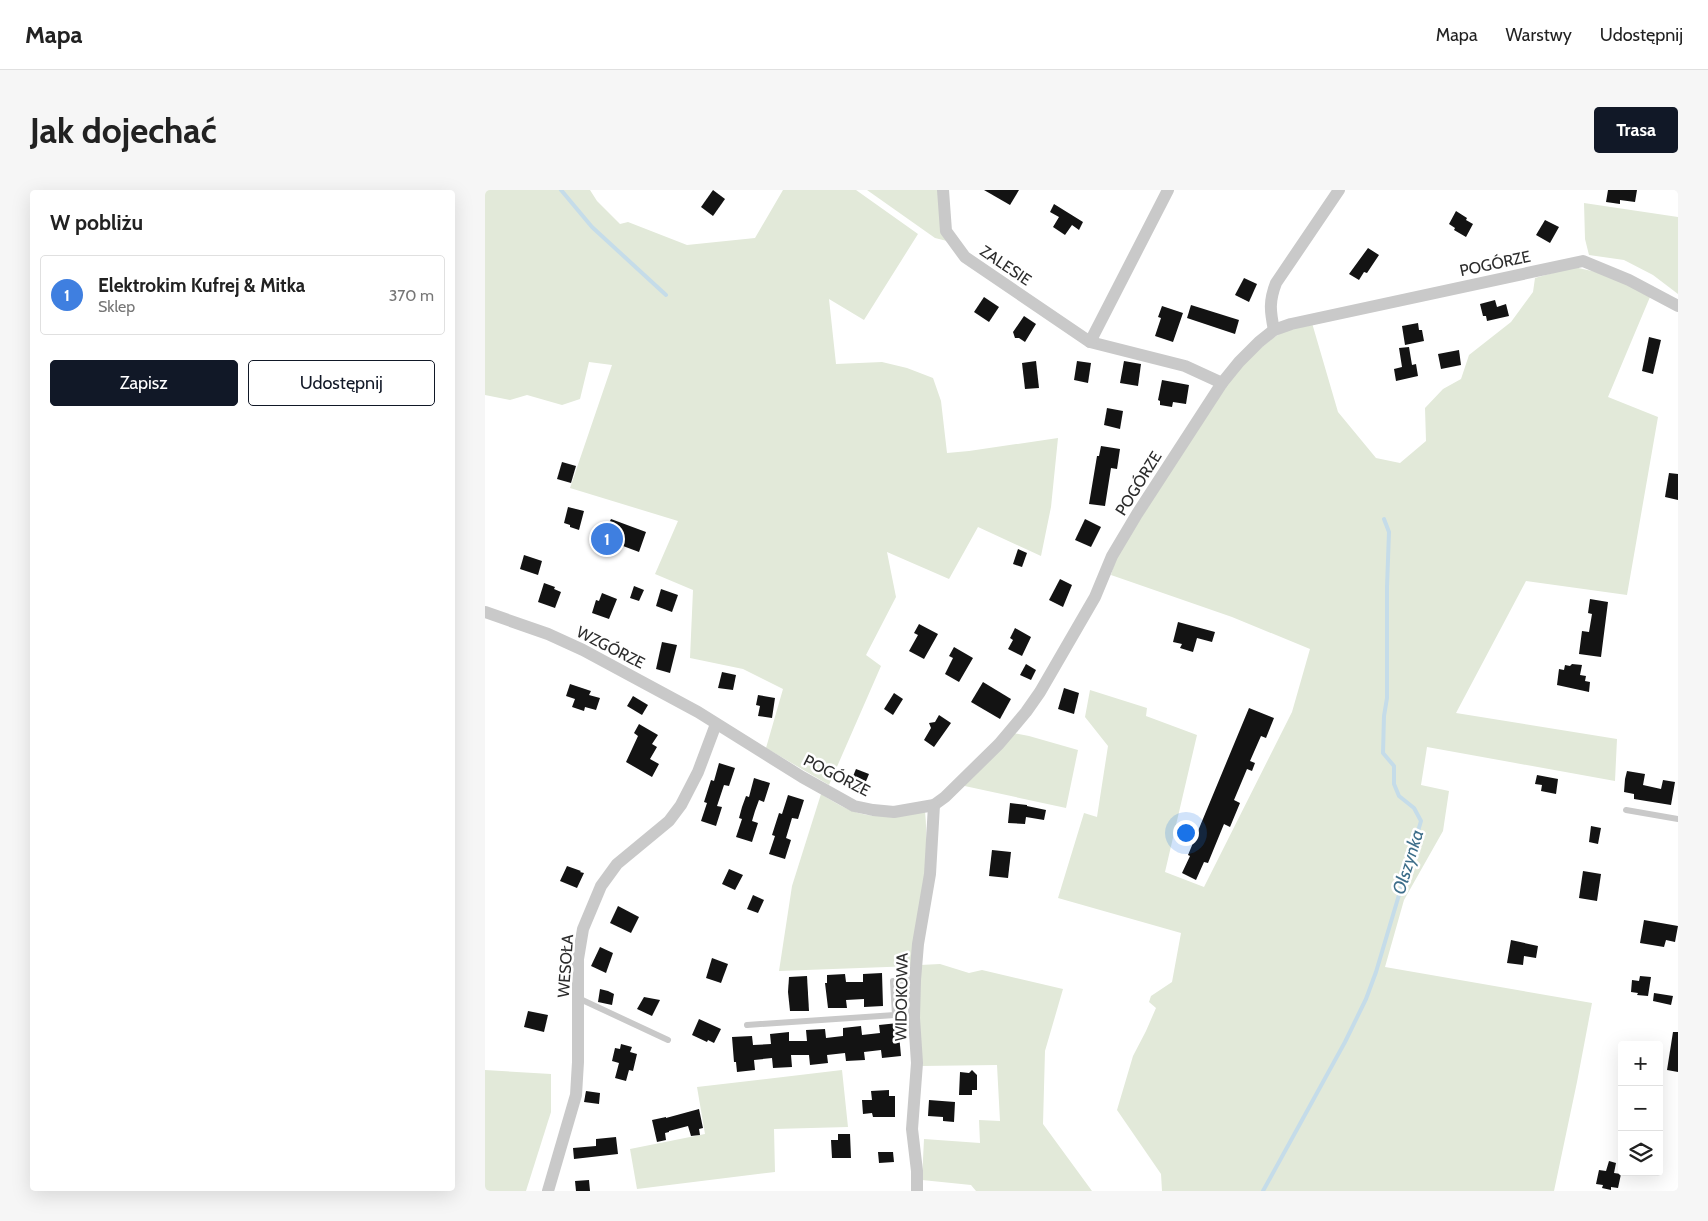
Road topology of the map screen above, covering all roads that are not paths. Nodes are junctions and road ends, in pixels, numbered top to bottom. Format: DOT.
graph roads {
  1 [pos="943,190"];
  2 [pos="1168,190"];
  3 [pos="1339,190"];
  4 [pos="1678,306"];
  5 [pos="1274,330"];
  6 [pos="1090,342"];
  7 [pos="1222,383"];
  8 [pos="485,612"];
  9 [pos="716,724"];
  10 [pos="934,805"];
  11 [pos="1626,810"];
  12 [pos="1678,819"];
  13 [pos="915,980"];
  14 [pos="578,998"];
  15 [pos="747,1025"];
  16 [pos="667,1040"];
  17 [pos="549,1191"];
  18 [pos="917,1191"];
  1 -- 6 [label="street, ZALESIE"];
  2 -- 6 [label="street"];
  3 -- 5 [label="street"];
  4 -- 5 [label="street, POGÓRZE"];
  5 -- 7 [label="street, POGÓRZE"];
  6 -- 7 [label="street, ZALESIE"];
  7 -- 10 [label="street, POGÓRZE"];
  8 -- 9 [label="street, WZGÓRZE"];
  9 -- 10 [label="street, POGÓRZE"];
  9 -- 14 [label="street, WESOŁA"];
  10 -- 13 [label="street, WIDOKOWA"];
  11 -- 12 [label="lane"];
  13 -- 15 [label="lane"];
  13 -- 18 [label="street, WIDOKOWA"];
  14 -- 16 [label="lane"];
  14 -- 17 [label="street, WESOŁA"];
}
